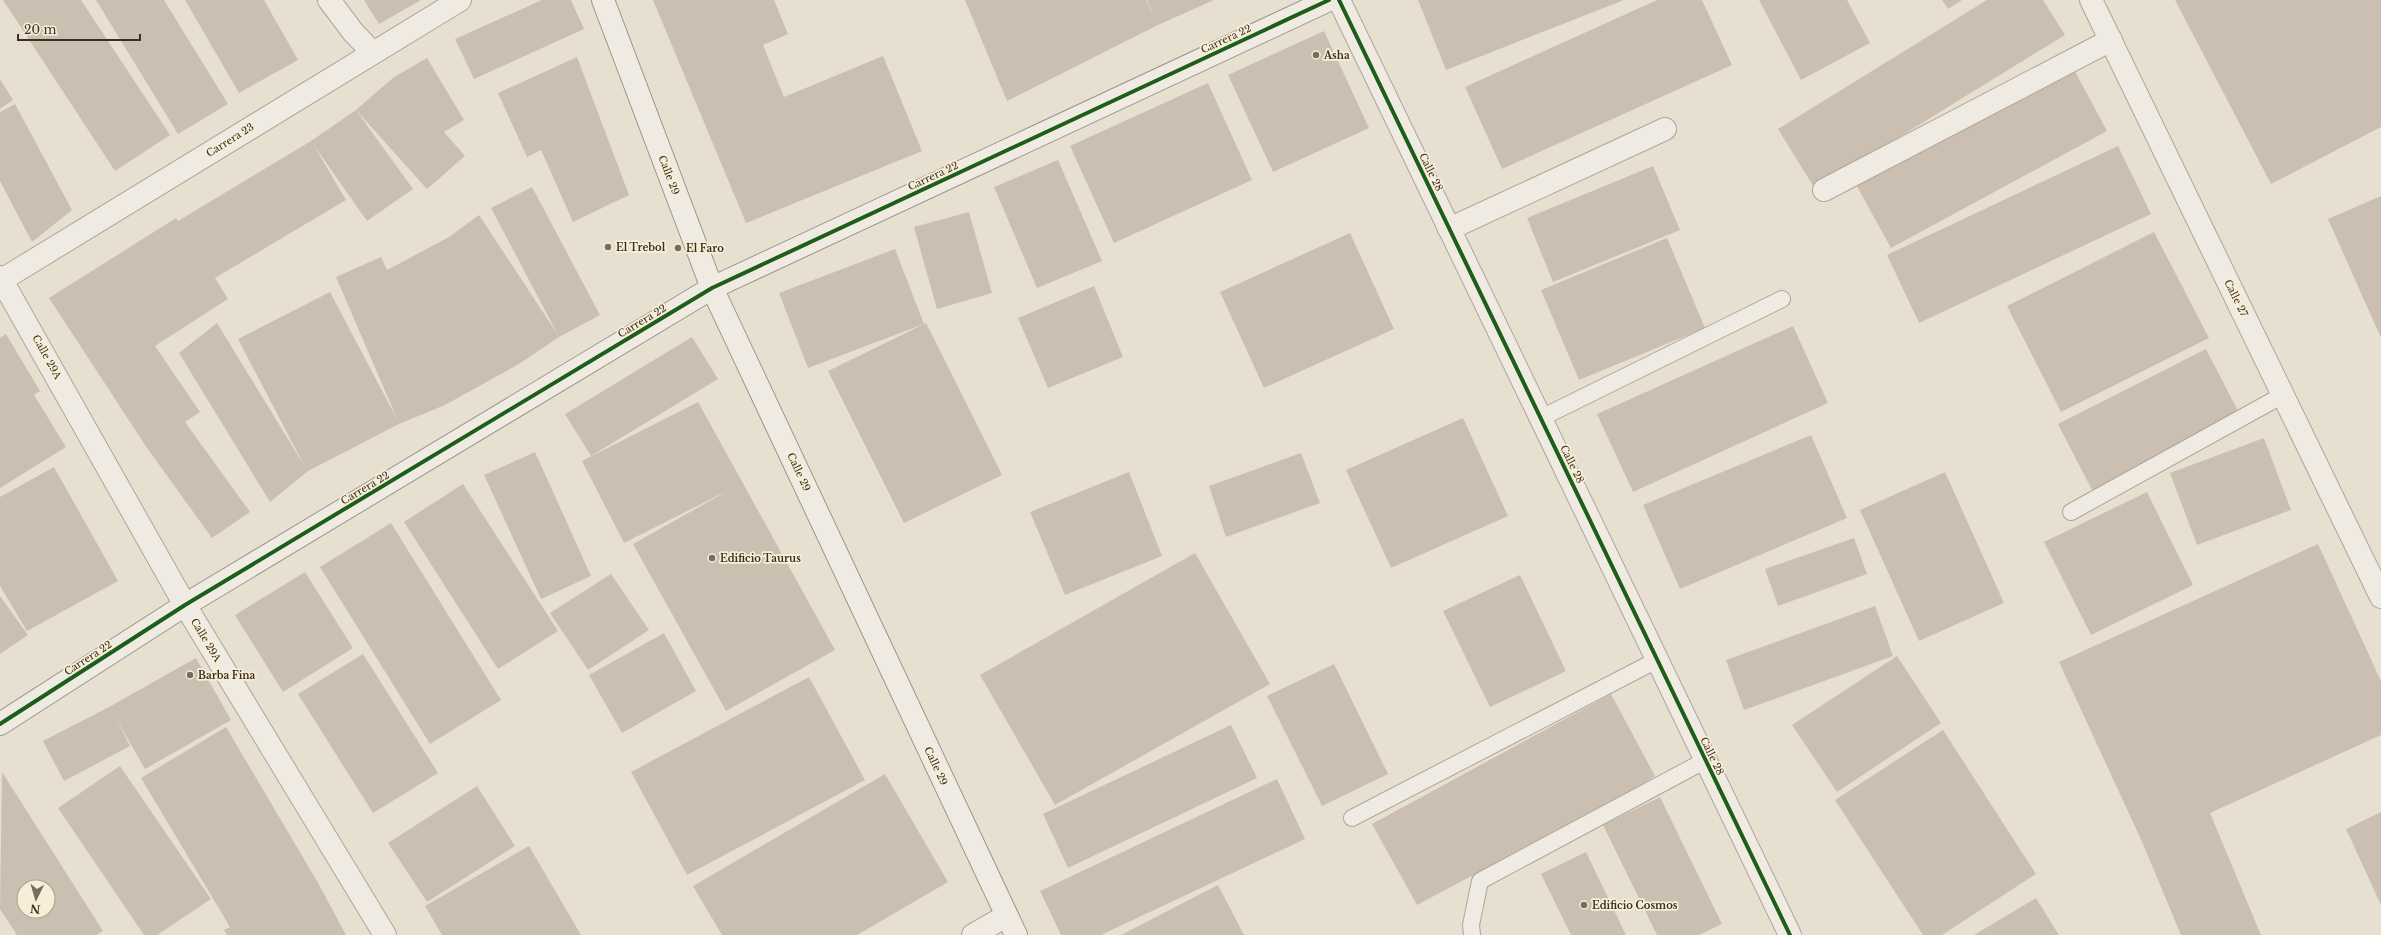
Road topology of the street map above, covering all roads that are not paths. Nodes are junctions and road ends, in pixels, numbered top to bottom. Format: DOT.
graph roads {
  1 [pos="328,0"];
  2 [pos="460,0"];
  3 [pos="603,0"];
  4 [pos="1329,0"];
  5 [pos="1339,0"];
  6 [pos="2091,0"];
  7 [pos="2111,40"];
  8 [pos="372,52"];
  9 [pos="1665,129"];
  10 [pos="1824,190"];
  11 [pos="1449,228"];
  12 [pos="1,279"];
  13 [pos="712,288"];
  14 [pos="1782,299"];
  15 [pos="2283,395"];
  16 [pos="1541,418"];
  17 [pos="2071,512"];
  18 [pos="2381,597"];
  19 [pos="185,605"];
  20 [pos="1657,660"];
  21 [pos="0,724"];
  22 [pos="1706,760"];
  23 [pos="1352,818"];
  24 [pos="1006,916"];
  25 [pos="385,935"];
  26 [pos="973,935"];
  27 [pos="1016,935"];
  28 [pos="1472,935"];
  29 [pos="1790,935"];
  1 -- 8 [label="street"];
  2 -- 8 [label="street, Carrera 23"];
  3 -- 13 [label="street, Calle 29"];
  4 -- 13 [label="street, Carrera 22"];
  5 -- 11 [label="street, Calle 28"];
  6 -- 7 [label="street, Calle 27"];
  7 -- 10 [label="street"];
  7 -- 15 [label="street, Calle 27"];
  8 -- 12 [label="street, Carrera 23"];
  9 -- 11 [label="street"];
  11 -- 16 [label="street, Calle 28"];
  12 -- 19 [label="street, Calle 29A"];
  13 -- 19 [label="street, Carrera 22"];
  13 -- 24 [label="street, Calle 29"];
  14 -- 16 [label="lane"];
  15 -- 17 [label="lane"];
  15 -- 18 [label="street, Calle 27"];
  16 -- 20 [label="street, Calle 28"];
  19 -- 21 [label="street, Carrera 22"];
  19 -- 25 [label="street, Calle 29A"];
  20 -- 22 [label="street, Calle 28"];
  20 -- 23 [label="lane"];
  22 -- 28 [label="lane"];
  22 -- 29 [label="street, Calle 28"];
  24 -- 26 [label="street"];
  24 -- 27 [label="street, Calle 29"];
}
